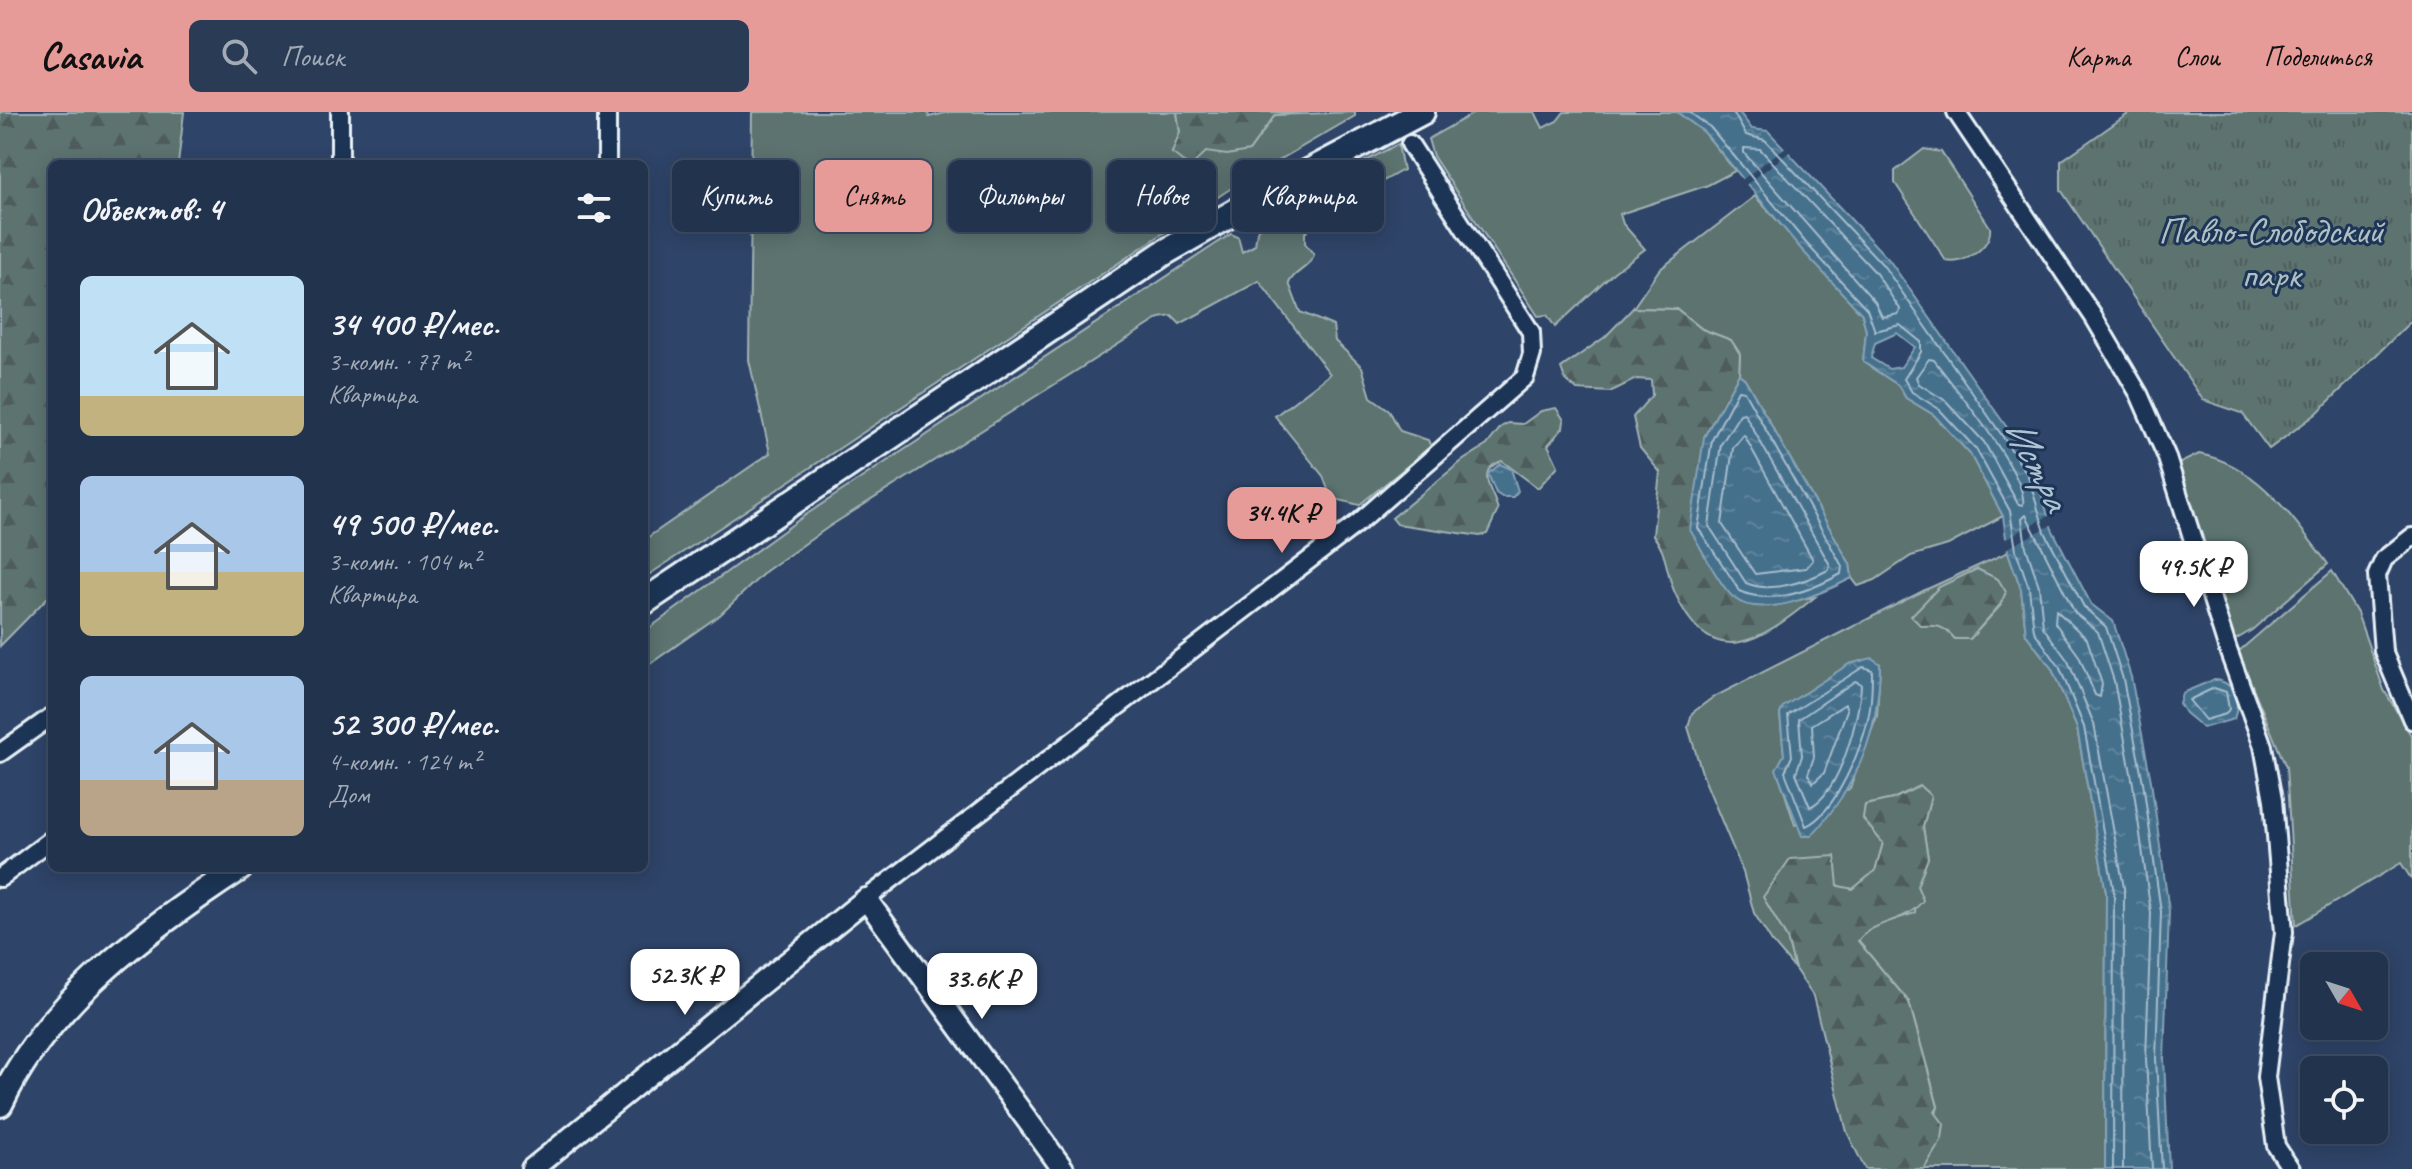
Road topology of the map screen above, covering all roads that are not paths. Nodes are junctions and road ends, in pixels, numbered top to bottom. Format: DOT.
graph roads {
  1 [pos="340,112"];
  2 [pos="607,112"];
  3 [pos="1422,112"];
  4 [pos="1956,112"];
  5 [pos="1410,144"];
  6 [pos="340,160"];
  7 [pos="607,160"];
  8 [pos="2412,537"];
  9 [pos="648,599"];
  10 [pos="48,719"];
  11 [pos="2412,720"];
  12 [pos="0,753"];
  13 [pos="48,842"];
  14 [pos="234,872"];
  15 [pos="0,878"];
  16 [pos="866,899"];
  17 [pos="0,1104"];
  18 [pos="2276,1146"];
  19 [pos="532,1169"];
  20 [pos="1063,1169"];
  21 [pos="2291,1169"];
  22 [pos="2307,1169"];
  1 -- 6 [label="street"];
  2 -- 7 [label="street"];
  3 -- 9 [label="main road"];
  4 -- 18 [label="street"];
  5 -- 16 [label="street"];
  8 -- 11 [label="street"];
  10 -- 12 [label="street"];
  13 -- 15 [label="street"];
  14 -- 17 [label="main road"];
  16 -- 19 [label="street"];
  16 -- 20 [label="street"];
  18 -- 21 [label="street"];
  18 -- 22 [label="street"];
}
